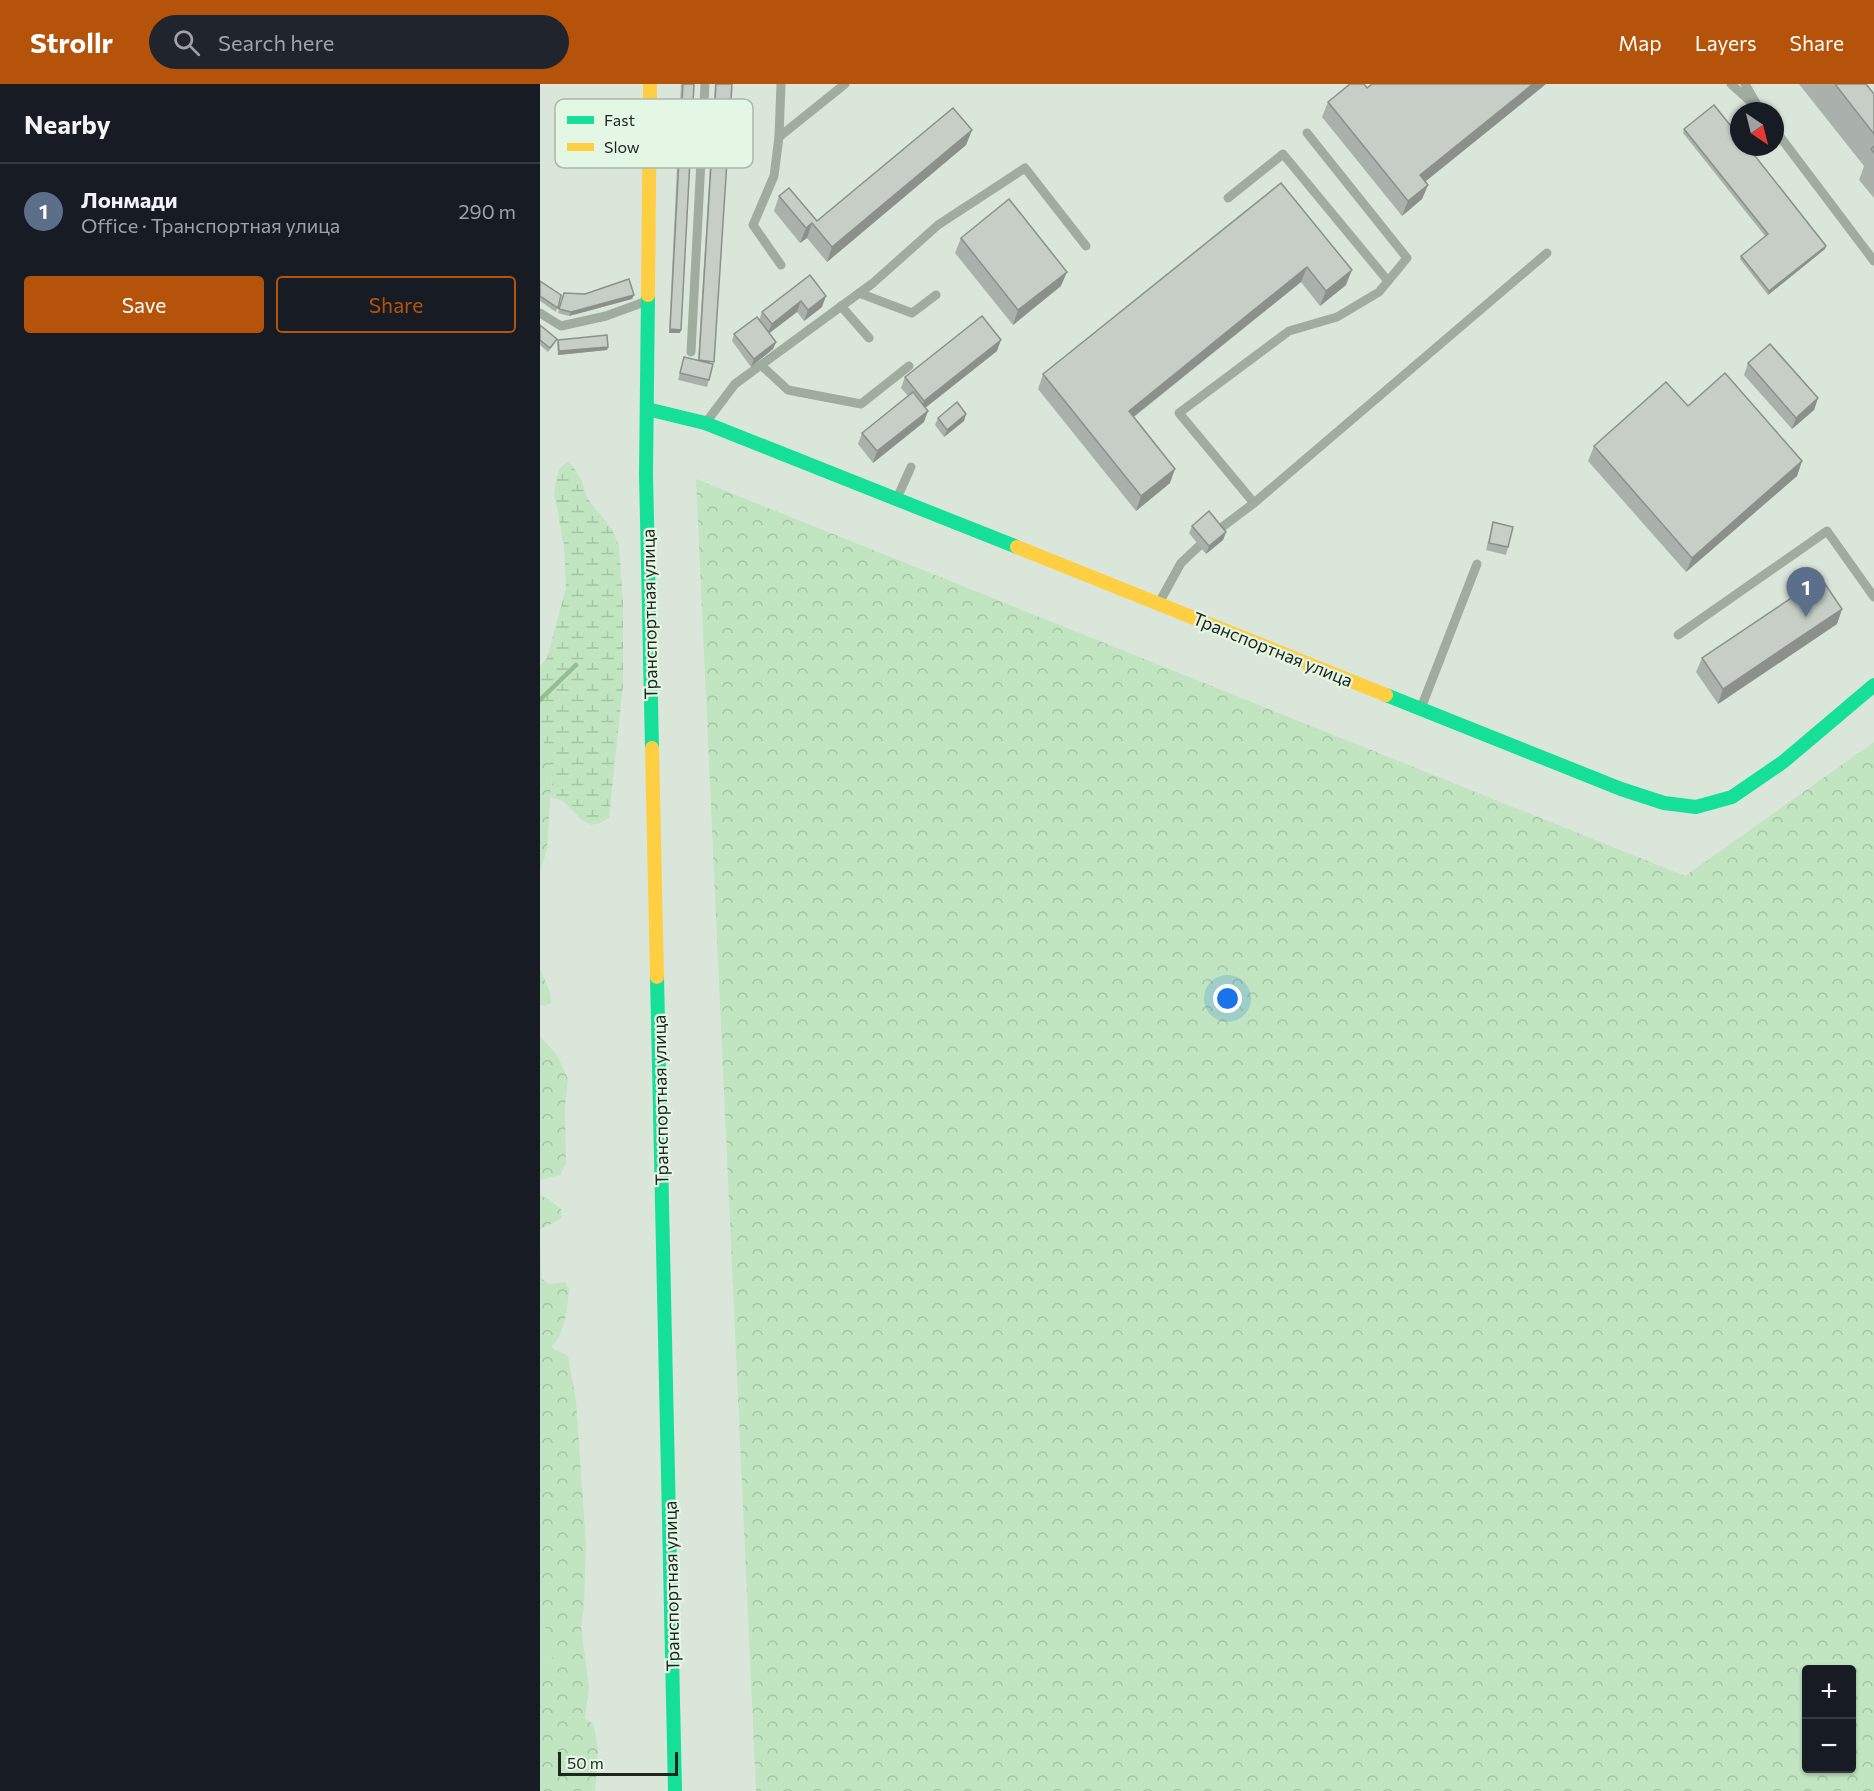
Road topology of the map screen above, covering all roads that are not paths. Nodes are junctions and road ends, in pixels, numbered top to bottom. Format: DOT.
graph roads {
  1 [pos="650,84"];
  2 [pos="705,84"];
  3 [pos="781,84"];
  4 [pos="845,84"];
  5 [pos="1731,84"];
  6 [pos="1745,84"];
  7 [pos="650,99"];
  8 [pos="704,99"];
  9 [pos="1751,102"];
  10 [pos="1755,102"];
  11 [pos="1307,133"];
  12 [pos="779,137"];
  13 [pos="1784,142"];
  14 [pos="650,168"];
  15 [pos="701,168"];
  16 [pos="1228,198"];
  17 [pos="1086,246"];
  18 [pos="1547,253"];
  19 [pos="1874,261"];
  20 [pos="782,265"];
  21 [pos="1388,281"];
  22 [pos="859,293"];
  23 [pos="936,295"];
  24 [pos="649,300"];
  25 [pos="841,306"];
  26 [pos="540,313"];
  27 [pos="868,338"];
  28 [pos="691,352"];
  29 [pos="762,366"];
  30 [pos="909,366"];
  31 [pos="646,409"];
  32 [pos="705,423"];
  33 [pos="911,467"];
  34 [pos="897,499"];
  35 [pos="1254,503"];
  36 [pos="1217,531"];
  37 [pos="1199,546"];
  38 [pos="1477,564"];
  39 [pos="1874,597"];
  40 [pos="1159,603"];
  41 [pos="1678,635"];
  42 [pos="1874,685"];
  43 [pos="1421,708"];
  44 [pos="675,1791"];
  1 -- 7 [label="main road, Транспортная улица"];
  2 -- 8 [label="lane"];
  3 -- 12 [label="lane"];
  4 -- 12 [label="lane"];
  5 -- 9 [label="lane"];
  6 -- 10 [label="lane"];
  11 -- 21 [label="lane"];
  12 -- 20 [label="lane"];
  13 -- 19 [label="lane"];
  14 -- 24 [label="main road, Транспортная улица"];
  15 -- 28 [label="lane"];
  16 -- 21 [label="lane"];
  17 -- 22 [label="lane"];
  18 -- 35 [label="lane"];
  21 -- 35 [label="lane"];
  22 -- 23 [label="lane"];
  22 -- 25 [label="lane"];
  24 -- 26 [label="lane"];
  24 -- 31 [label="main road, Транспортная улица"];
  25 -- 27 [label="lane"];
  25 -- 29 [label="lane"];
  29 -- 30 [label="lane"];
  29 -- 32 [label="lane"];
  31 -- 32 [label="main road, Транспортная улица"];
  31 -- 44 [label="main road, Транспортная улица"];
  32 -- 34 [label="main road, Транспортная улица"];
  33 -- 34 [label="lane"];
  34 -- 40 [label="main road, Транспортная улица"];
  35 -- 36 [label="lane"];
  37 -- 40 [label="lane"];
  38 -- 43 [label="lane"];
  39 -- 41 [label="lane"];
  40 -- 43 [label="main road, Транспортная улица"];
  42 -- 43 [label="main road, Транспортная улица"];
}
